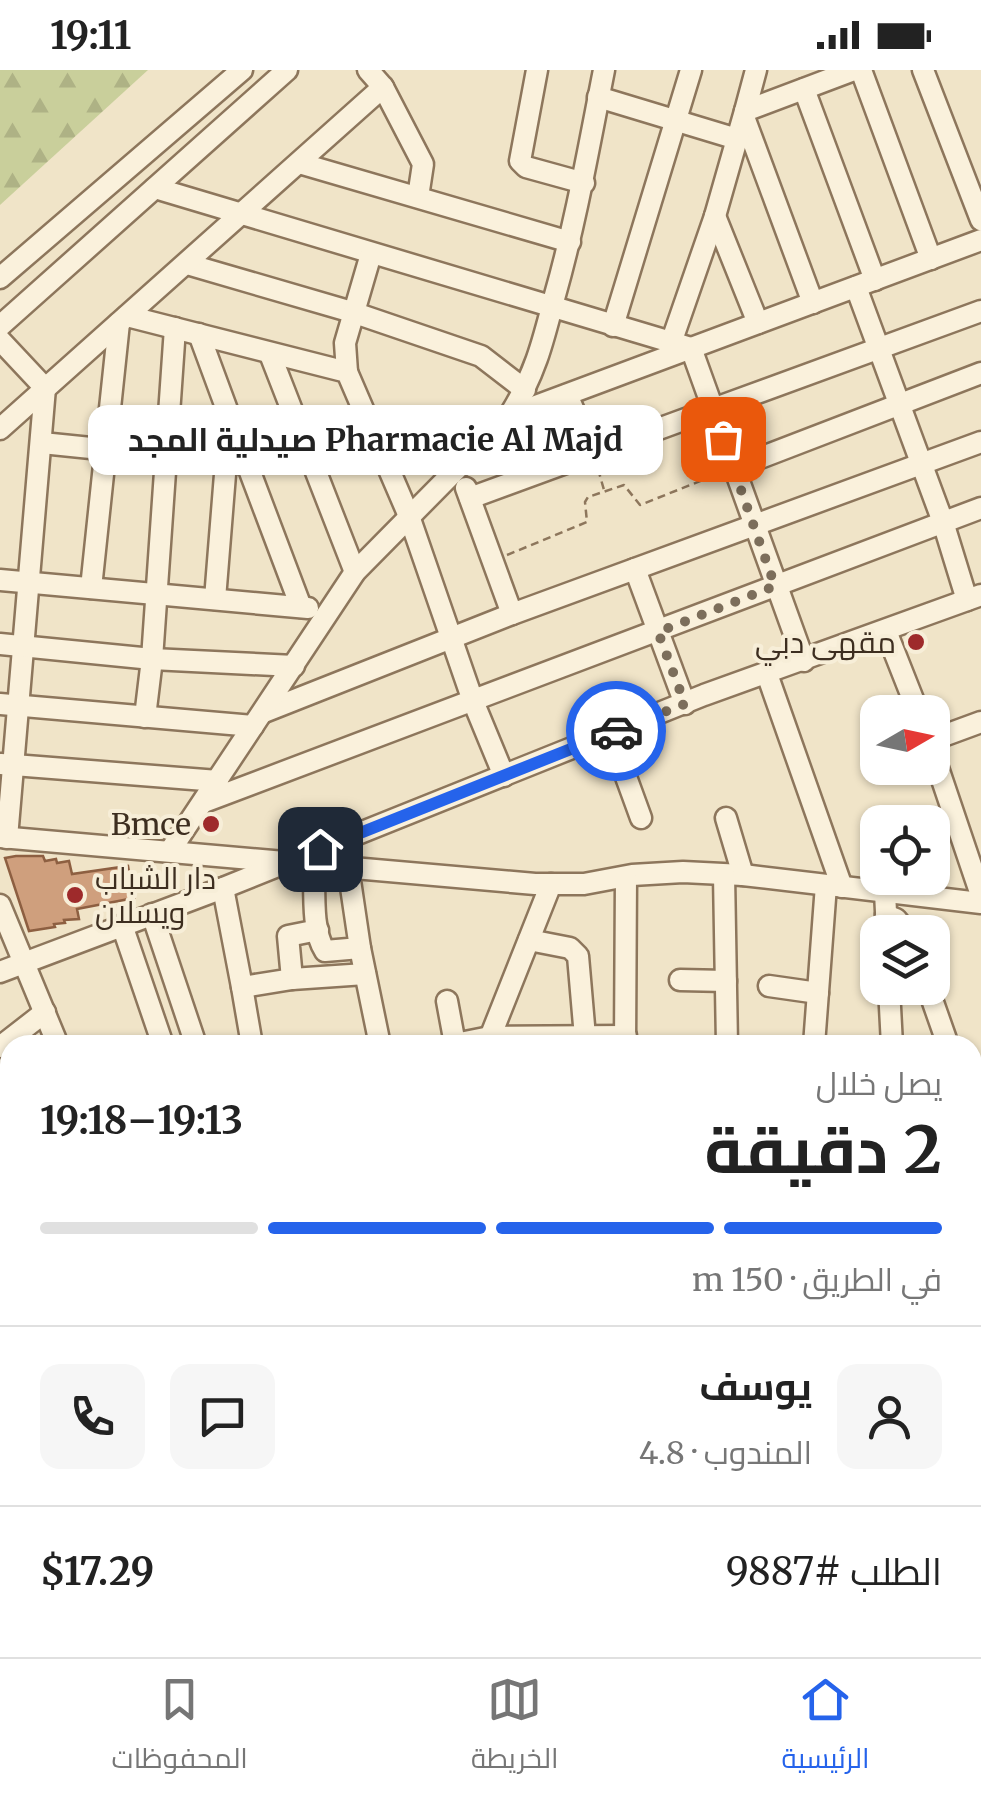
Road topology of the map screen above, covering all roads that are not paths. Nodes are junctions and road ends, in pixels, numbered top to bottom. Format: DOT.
graph roads {
  1 [pos="242,70"];
  2 [pos="287,70"];
  3 [pos="368,70"];
  4 [pos="537,70"];
  5 [pos="604,70"];
  6 [pos="691,70"];
  7 [pos="756,70"];
  8 [pos="857,70"];
  9 [pos="923,70"];
  10 [pos="384,87"];
  11 [pos="804,88"];
  12 [pos="598,97"];
  13 [pos="745,114"];
  14 [pos="675,120"];
  15 [pos="736,138"];
  16 [pos="299,163"];
  17 [pos="584,183"];
  18 [pos="155,188"];
  19 [pos="418,198"];
  20 [pos="243,215"];
  21 [pos="715,216"];
  22 [pos="981,220"];
  23 [pos="981,240"];
  24 [pos="570,242"];
  25 [pos="371,254"];
  26 [pos="931,258"];
  27 [pos="187,264"];
  28 [pos="0,278"];
  29 [pos="865,283"];
  30 [pos="813,303"];
  31 [pos="552,307"];
  32 [pos="981,311"];
  33 [pos="352,312"];
  34 [pos="123,320"];
  35 [pos="758,323"];
  36 [pos="0,326"];
  37 [pos="613,326"];
  38 [pos="175,328"];
  39 [pos="199,334"];
  40 [pos="0,340"];
  41 [pos="681,346"];
  42 [pos="879,348"];
  43 [pos="270,354"];
  44 [pos="347,372"];
  45 [pos="981,374"];
  46 [pos="45,388"];
  47 [pos="525,390"];
  48 [pos="567,394"];
  49 [pos="900,404"];
  50 [pos="713,409"];
  51 [pos="509,416"];
  52 [pos="0,429"];
  53 [pos="981,442"];
  54 [pos="42,443"];
  55 [pos="104,449"];
  56 [pos="593,454"];
  57 [pos="167,456"];
  58 [pos="237,463"];
  59 [pos="921,463"];
  60 [pos="459,468"];
  61 [pos="734,468"];
  62 [pos="470,498"];
  63 [pos="981,508"];
  64 [pos="409,516"];
  65 [pos="943,522"];
  66 [pos="754,526"];
  67 [pos="635,570"];
  68 [pos="355,572"];
  69 [pos="0,580"];
  70 [pos="30,583"];
  71 [pos="775,586"];
  72 [pos="91,588"];
  73 [pos="155,594"];
  74 [pos="974,597"];
  75 [pos="215,599"];
  76 [pos="301,607"];
  77 [pos="330,611"];
  78 [pos="512,614"];
  79 [pos="886,631"];
  80 [pos="658,632"];
  81 [pos="451,638"];
  82 [pos="0,644"];
  83 [pos="24,646"];
  84 [pos="152,659"];
  85 [pos="804,661"];
  86 [pos="294,666"];
  87 [pos="766,674"];
  88 [pos="911,695"];
  89 [pos="473,701"];
  90 [pos="685,704"];
  91 [pos="9,705"];
  92 [pos="144,717"];
  93 [pos="258,719"];
  94 [pos="981,722"];
  95 [pos="950,733"];
  96 [pos="610,734"];
  97 [pos="6,765"];
  98 [pos="504,776"];
  99 [pos="218,781"];
  100 [pos="944,785"];
  101 [pos="204,802"];
  102 [pos="641,818"];
  103 [pos="726,818"];
  104 [pos="981,826"];
  105 [pos="960,832"];
  106 [pos="4,837"];
  107 [pos="170,851"];
  108 [pos="290,861"];
  109 [pos="314,864"];
  110 [pos="348,866"];
  111 [pos="734,875"];
  112 [pos="626,876"];
  113 [pos="551,884"];
  114 [pos="834,886"];
  115 [pos="223,888"];
  116 [pos="860,889"];
  117 [pos="981,894"];
  118 [pos="912,895"];
  119 [pos="981,903"];
  120 [pos="0,906"];
  121 [pos="152,914"];
  122 [pos="122,925"];
  123 [pos="318,930"];
  124 [pos="529,940"];
  125 [pos="360,948"];
  126 [pos="23,963"];
  127 [pos="0,972"];
  128 [pos="365,974"];
  129 [pos="292,979"];
  130 [pos="680,980"];
  131 [pos="726,981"];
  132 [pos="770,986"];
  133 [pos="242,987"];
  134 [pos="818,993"];
  135 [pos="447,1001"];
  136 [pos="890,1005"];
  137 [pos="934,1005"];
  138 [pos="45,1012"];
  139 [pos="16,1035"];
  140 [pos="54,1035"];
  141 [pos="159,1035"];
  142 [pos="193,1035"];
  143 [pos="250,1035"];
  144 [pos="378,1035"];
  145 [pos="451,1035"];
  146 [pos="490,1035"];
  147 [pos="586,1035"];
  148 [pos="626,1035"];
  149 [pos="728,1035"];
  150 [pos="815,1035"];
  151 [pos="891,1035"];
  152 [pos="944,1035"];
  1 -- 28 [label="street"];
  2 -- 18 [label="street"];
  3 -- 10 [label="street"];
  4 -- 17 [label="street"];
  5 -- 12 [label="street"];
  6 -- 14 [label="street"];
  7 -- 13 [label="street"];
  8 -- 11 [label="street"];
  8 -- 26 [label="street"];
  9 -- 22 [label="street"];
  10 -- 16 [label="street"];
  10 -- 19 [label="street"];
  11 -- 13 [label="street"];
  11 -- 29 [label="street"];
  12 -- 14 [label="street"];
  12 -- 17 [label="street"];
  13 -- 15 [label="street"];
  13 -- 30 [label="street"];
  14 -- 15 [label="street"];
  14 -- 37 [label="street"];
  15 -- 21 [label="street"];
  16 -- 19 [label="street"];
  16 -- 20 [label="street"];
  17 -- 24 [label="street"];
  18 -- 20 [label="street"];
  18 -- 36 [label="street"];
  19 -- 24 [label="street"];
  20 -- 25 [label="street"];
  20 -- 27 [label="street"];
  21 -- 35 [label="street"];
  21 -- 41 [label="street"];
  23 -- 26 [label="street"];
  24 -- 31 [label="street"];
  25 -- 31 [label="street"];
  25 -- 33 [label="street"];
  26 -- 29 [label="street"];
  27 -- 33 [label="street"];
  27 -- 34 [label="street"];
  29 -- 30 [label="street"];
  29 -- 42 [label="street"];
  30 -- 35 [label="street"];
  31 -- 37 [label="street"];
  31 -- 47 [label="street"];
  32 -- 42 [label="street"];
  33 -- 44 [label="street"];
  33 -- 47 [label="street"];
  34 -- 38 [label="street"];
  34 -- 46 [label="street"];
  34 -- 55 [label="street"];
  35 -- 41 [label="street"];
  37 -- 41 [label="street"];
  38 -- 39 [label="street"];
  38 -- 57 [label="street"];
  39 -- 43 [label="street"];
  39 -- 58 [label="street"];
  40 -- 46 [label="street"];
  41 -- 48 [label="street"];
  41 -- 50 [label="street"];
  42 -- 49 [label="street"];
  42 -- 50 [label="street"];
  43 -- 44 [label="street"];
  43 -- 68 [label="street"];
  44 -- 64 [label="street"];
  45 -- 49 [label="street"];
  46 -- 52 [label="street"];
  46 -- 54 [label="street"];
  47 -- 51 [label="street"];
  48 -- 51 [label="street"];
  48 -- 56 [label="street"];
  49 -- 59 [label="street"];
  49 -- 61 [label="street"];
  50 -- 56 [label="street"];
  50 -- 61 [label="street"];
  51 -- 60 [label="street"];
  53 -- 59 [label="street"];
  54 -- 55 [label="street"];
  54 -- 70 [label="street"];
  55 -- 57 [label="street"];
  55 -- 72 [label="street"];
  56 -- 62 [label="street"];
  57 -- 58 [label="street"];
  57 -- 73 [label="street"];
  58 -- 75 [label="street"];
  58 -- 76 [label="street"];
  59 -- 65 [label="street"];
  59 -- 66 [label="street"];
  60 -- 62 [label="street"];
  60 -- 64 [label="street"];
  61 -- 66 [label="street"];
  62 -- 78 [label="street"];
  63 -- 65 [label="street"];
  64 -- 68 [label="street"];
  64 -- 81 [label="street"];
  65 -- 71 [label="street"];
  65 -- 74 [label="street"];
  66 -- 67 [label="street"];
  66 -- 71 [label="street"];
  67 -- 78 [label="street"];
  67 -- 80 [label="street"];
  68 -- 77 [label="street"];
  69 -- 70 [label="street"];
  70 -- 72 [label="street"];
  70 -- 83 [label="street"];
  71 -- 80 [label="street"];
  71 -- 85 [label="street"];
  72 -- 73 [label="street"];
  73 -- 75 [label="street"];
  73 -- 84 [label="street"];
  74 -- 79 [label="street"];
  75 -- 76 [label="street"];
  76 -- 77 [label="street"];
  77 -- 86 [label="street"];
  78 -- 81 [label="street"];
  79 -- 85 [label="street"];
  79 -- 88 [label="street"];
  80 -- 89 [label="street"];
  80 -- 90 [label="street"];
  81 -- 89 [label="street"];
  81 -- 93 [label="street"];
  82 -- 83 [label="street"];
  83 -- 84 [label="street"];
  83 -- 91 [label="street"];
  84 -- 86 [label="street"];
  84 -- 92 [label="street"];
  85 -- 87 [label="street"];
  86 -- 93 [label="street"];
  87 -- 90 [label="street"];
  87 -- 114 [label="street"];
  89 -- 98 [label="street"];
  89 -- 101 [label="street"];
  90 -- 96 [label="street"];
  91 -- 92 [label="street"];
  91 -- 97 [label="street"];
  92 -- 93 [label="street"];
  93 -- 99 [label="street"];
  94 -- 95 [label="street"];
  96 -- 98 [label="street"];
  96 -- 102 [label="street"];
  97 -- 99 [label="street"];
  97 -- 106 [label="street"];
  98 -- 108 [label="street"];
  99 -- 101 [label="street"];
  100 -- 105 [label="street"];
  101 -- 107 [label="street"];
  103 -- 111 [label="street"];
  104 -- 105 [label="street"];
  105 -- 117 [label="street"];
  106 -- 107 [label="street"];
  107 -- 108 [label="street"];
  108 -- 109 [label="street"];
  108 -- 115 [label="street"];
  109 -- 110 [label="street"];
  109 -- 123 [label="street"];
  110 -- 113 [label="street"];
  110 -- 125 [label="street"];
  111 -- 112 [label="street"];
  111 -- 114 [label="street"];
  111 -- 131 [label="street"];
  112 -- 113 [label="street"];
  112 -- 148 [label="street"];
  113 -- 124 [label="street"];
  114 -- 116 [label="street"];
  114 -- 134 [label="street"];
  115 -- 121 [label="street"];
  115 -- 133 [label="street"];
  118 -- 119 [label="street"];
  120 -- 126 [label="street"];
  121 -- 122 [label="street"];
  121 -- 142 [label="street"];
  122 -- 126 [label="street"];
  122 -- 141 [label="street"];
  123 -- 125 [label="street"];
  123 -- 129 [label="street"];
  124 -- 146 [label="street"];
  124 -- 147 [label="street"];
  125 -- 128 [label="street"];
  126 -- 127 [label="street"];
  126 -- 138 [label="street"];
  128 -- 129 [label="street"];
  128 -- 144 [label="street"];
  129 -- 133 [label="street"];
  130 -- 131 [label="street"];
  131 -- 149 [label="street"];
  132 -- 134 [label="street"];
  133 -- 143 [label="street"];
  134 -- 150 [label="street"];
  135 -- 145 [label="street"];
  136 -- 151 [label="street"];
  137 -- 152 [label="street"];
  138 -- 139 [label="street"];
  138 -- 140 [label="street"];
}
